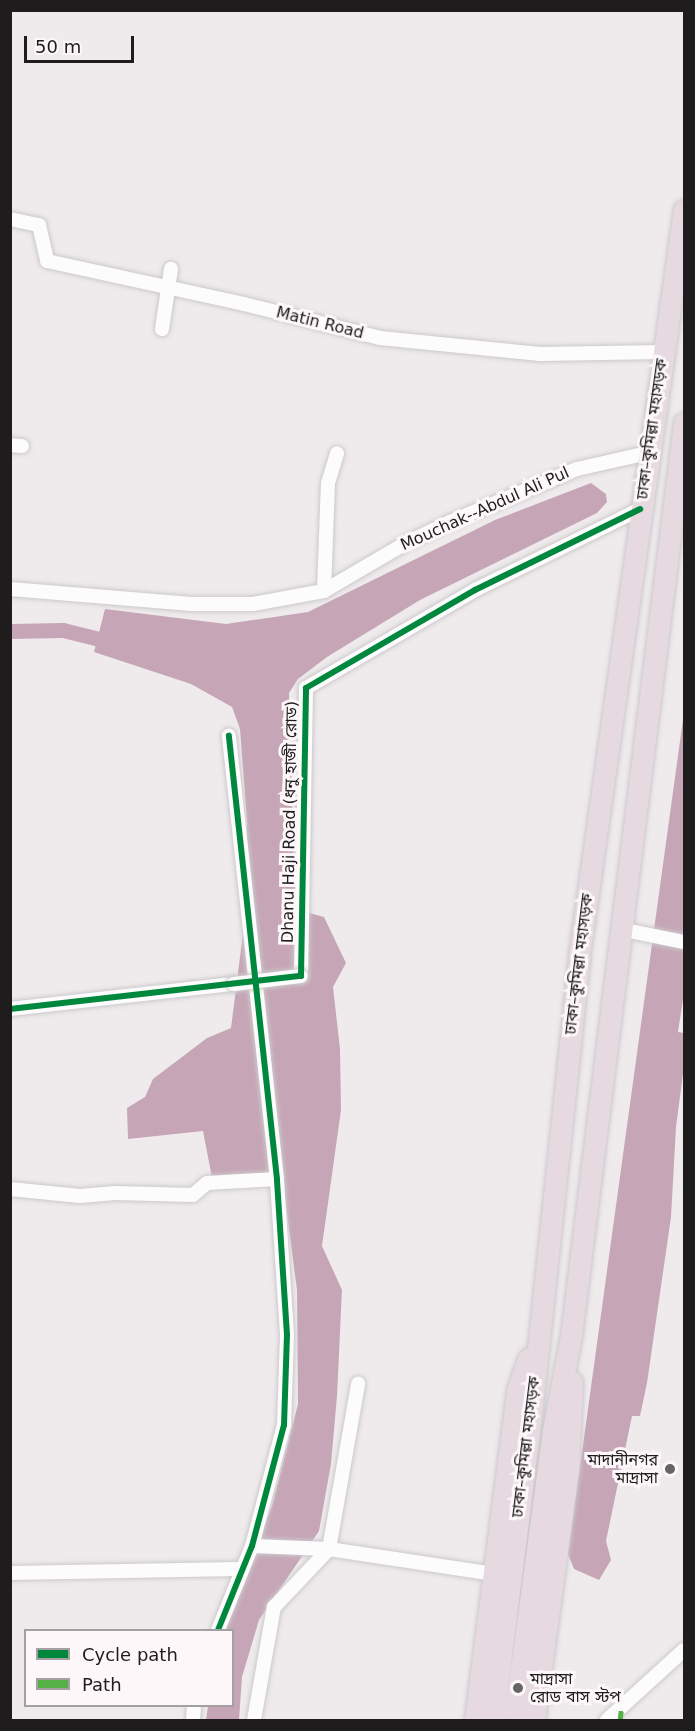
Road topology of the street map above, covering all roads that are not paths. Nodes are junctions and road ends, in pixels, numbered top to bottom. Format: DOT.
graph roads {
  1 [pos="684,210"];
  2 [pos="10,219"];
  3 [pos="171,269"];
  4 [pos="166,286"];
  5 [pos="162,328"];
  6 [pos="663,352"];
  7 [pos="684,423"];
  8 [pos="337,453"];
  9 [pos="648,453"];
  10 [pos="640,510"];
  11 [pos="10,589"];
  12 [pos="324,591"];
  13 [pos="229,736"];
  14 [pos="620,929"];
  15 [pos="684,942"];
  16 [pos="10,1009"];
  17 [pos="277,1179"];
  18 [pos="10,1189"];
  19 [pos="538,1334"];
  20 [pos="571,1336"];
  21 [pos="358,1384"];
  22 [pos="254,1546"];
  23 [pos="329,1549"];
  24 [pos="239,1569"];
  25 [pos="10,1573"];
  26 [pos="494,1574"];
  27 [pos="218,1629"];
  28 [pos="684,1650"];
  29 [pos="620,1715"];
  30 [pos="254,1720"];
  31 [pos="475,1720"];
  32 [pos="493,1720"];
  33 [pos="514,1720"];
  34 [pos="534,1720"];
  35 [pos="607,1720"];
  1 -- 6 [label="highway, ঢাকা–কুমিল্লা মহাসড়ক"];
  2 -- 4 [label="street, Matin Road"];
  3 -- 4 [label="street"];
  4 -- 5 [label="street"];
  4 -- 6 [label="street, Matin Road"];
  6 -- 9 [label="highway, ঢাকা–কুমিল্লা মহাসড়ক"];
  7 -- 14 [label="highway, ঢাকা–কুমিল্লা মহাসড়ক"];
  8 -- 12 [label="street"];
  9 -- 10 [label="highway, ঢাকা–কুমিল্লা মহাসড়ক"];
  9 -- 12 [label="street, Mouchak--Abdul Ali Pul"];
  10 -- 16 [label="street, Dhanu Haji Road (ধনু হাজী রোড), bridge"];
  10 -- 19 [label="highway, ঢাকা–কুমিল্লা মহাসড়ক"];
  11 -- 12 [label="street, Mouchak--Abdul Ali Pul"];
  13 -- 17 [label="street"];
  14 -- 15 [label="street"];
  14 -- 20 [label="highway, ঢাকা–কুমিল্লা মহাসড়ক"];
  17 -- 18 [label="street"];
  17 -- 22 [label="street"];
  19 -- 26 [label="highway"];
  19 -- 32 [label="highway, ঢাকা–কুমিল্লা মহাসড়ক"];
  20 -- 33 [label="highway, ঢাকা–কুমিল্লা মহাসড়ক"];
  20 -- 34 [label="highway"];
  21 -- 23 [label="street"];
  22 -- 23 [label="street"];
  22 -- 24 [label="street"];
  23 -- 26 [label="street"];
  23 -- 30 [label="street"];
  24 -- 25 [label="street"];
  24 -- 27 [label="street"];
  26 -- 31 [label="highway"];
  28 -- 29 [label="street"];
  29 -- 35 [label="street"];
}
